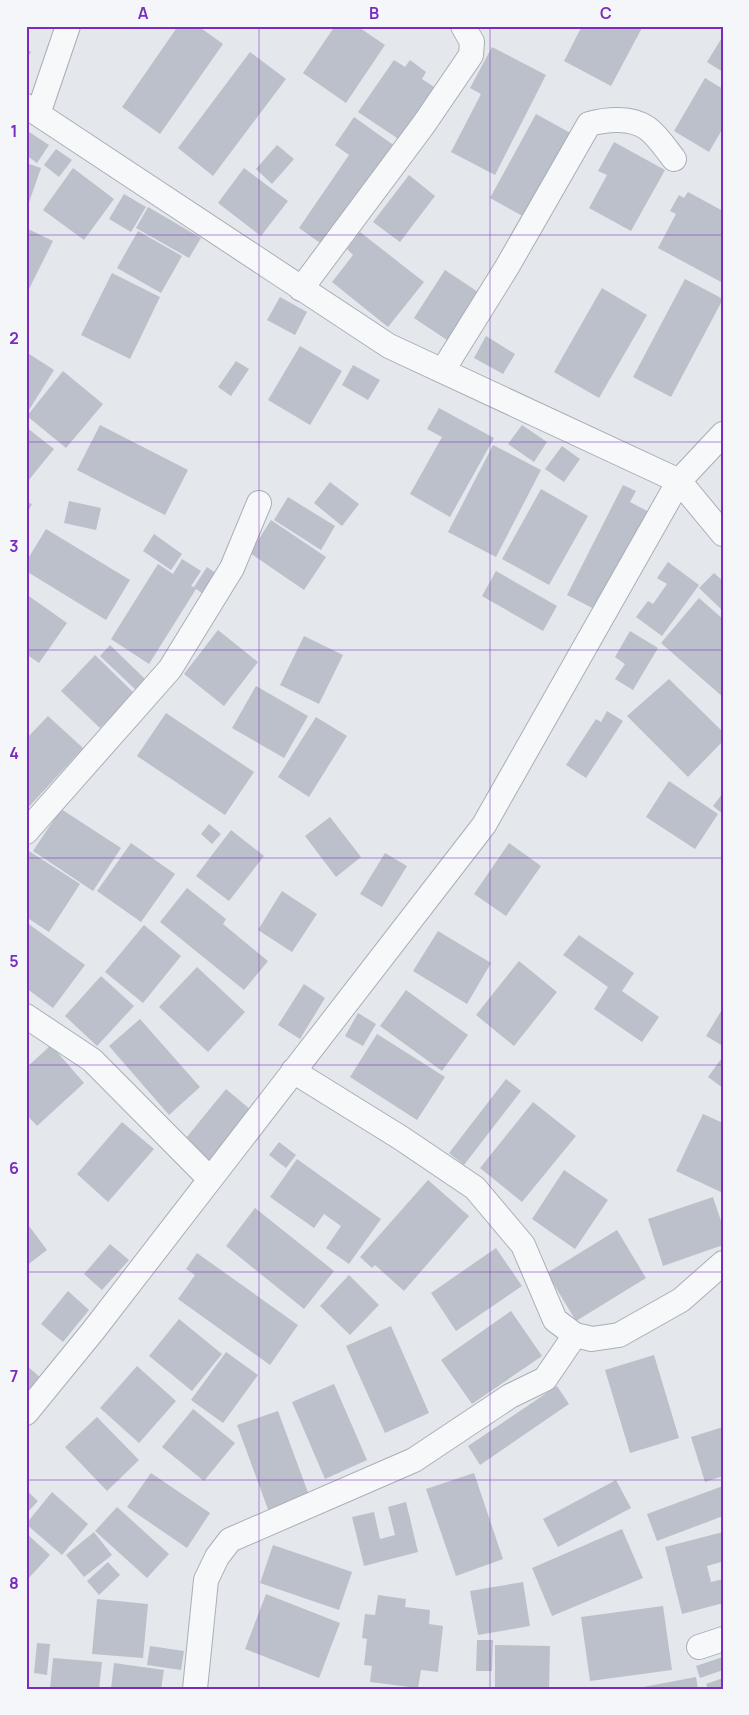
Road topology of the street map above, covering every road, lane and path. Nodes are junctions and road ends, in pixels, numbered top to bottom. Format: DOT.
graph roads {
  1 [pos="68,26"];
  2 [pos="463,26"];
  3 [pos="32,110"];
  4 [pos="674,158"];
  5 [pos="301,289"];
  6 [pos="442,370"];
  7 [pos="723,434"];
  8 [pos="679,481"];
  9 [pos="259,503"];
  10 [pos="723,534"];
  11 [pos="26,832"];
  12 [pos="26,1016"];
  13 [pos="293,1071"];
  14 [pos="210,1179"];
  15 [pos="723,1263"];
  16 [pos="555,1320"];
  17 [pos="575,1335"];
  18 [pos="545,1379"];
  19 [pos="26,1413"];
  20 [pos="723,1639"];
  21 [pos="699,1647"];
  22 [pos="195,1689"];
  1 -- 3 [label="street"];
  2 -- 5 [label="street"];
  3 -- 5 [label="street"];
  4 -- 6 [label="street"];
  5 -- 6 [label="street"];
  6 -- 8 [label="street"];
  7 -- 8 [label="street"];
  8 -- 10 [label="street"];
  8 -- 13 [label="street"];
  9 -- 11 [label="street"];
  12 -- 14 [label="street"];
  13 -- 14 [label="street"];
  13 -- 16 [label="street"];
  14 -- 19 [label="street"];
  15 -- 17 [label="street"];
  16 -- 17 [label="street"];
  16 -- 18 [label="street"];
  17 -- 18 [label="street"];
  18 -- 22 [label="street"];
  20 -- 21 [label="street"];
}
